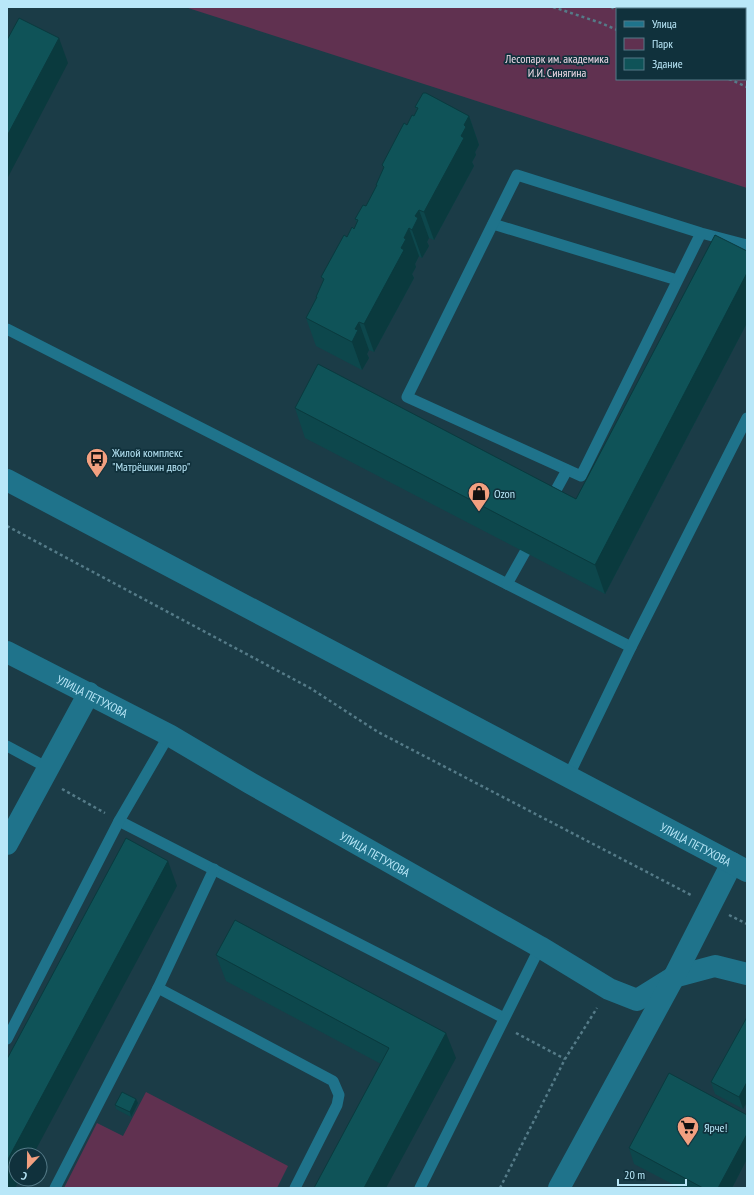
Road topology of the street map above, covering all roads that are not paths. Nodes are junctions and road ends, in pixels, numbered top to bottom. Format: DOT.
graph roads {
  1 [pos="493,224"];
  2 [pos="701,233"];
  3 [pos="747,245"];
  4 [pos="677,280"];
  5 [pos="7,329"];
  6 [pos="747,418"];
  7 [pos="567,470"];
  8 [pos="7,480"];
  9 [pos="547,507"];
  10 [pos="525,552"];
  11 [pos="507,584"];
  12 [pos="631,647"];
  13 [pos="7,652"];
  14 [pos="88,693"];
  15 [pos="168,735"];
  16 [pos="7,746"];
  17 [pos="48,768"];
  18 [pos="568,777"];
  19 [pos="119,821"];
  20 [pos="7,844"];
  21 [pos="740,867"];
  22 [pos="214,869"];
  23 [pos="540,947"];
  24 [pos="747,974"];
  25 [pos="674,977"];
  26 [pos="158,988"];
  27 [pos="502,1022"];
  28 [pos="7,1039"];
  29 [pos="55,1188"];
  30 [pos="294,1188"];
  31 [pos="420,1188"];
  32 [pos="559,1188"];
  1 -- 2 [label="lane"];
  1 -- 4 [label="lane"];
  1 -- 7 [label="lane"];
  2 -- 3 [label="lane"];
  2 -- 4 [label="lane"];
  4 -- 7 [label="lane"];
  5 -- 11 [label="lane"];
  6 -- 12 [label="lane"];
  7 -- 9 [label="lane"];
  8 -- 18 [label="street, УЛИЦА ПЕТУХОВА"];
  10 -- 11 [label="lane"];
  11 -- 12 [label="lane"];
  12 -- 18 [label="lane"];
  13 -- 14 [label="street, УЛИЦА ПЕТУХОВА"];
  14 -- 15 [label="street, УЛИЦА ПЕТУХОВА"];
  14 -- 17 [label="street"];
  15 -- 19 [label="lane"];
  15 -- 23 [label="street, УЛИЦА ПЕТУХОВА"];
  16 -- 17 [label="lane"];
  17 -- 20 [label="street"];
  18 -- 21 [label="street, УЛИЦА ПЕТУХОВА"];
  19 -- 22 [label="lane"];
  19 -- 28 [label="lane"];
  21 -- 25 [label="street"];
  22 -- 26 [label="lane"];
  22 -- 27 [label="lane"];
  23 -- 25 [label="street, УЛИЦА ПЕТУХОВА"];
  23 -- 27 [label="lane"];
  24 -- 25 [label="street, УЛИЦА ПЕТУХОВА"];
  25 -- 32 [label="street"];
  26 -- 29 [label="lane"];
  26 -- 30 [label="lane"];
  27 -- 31 [label="lane"];
}
